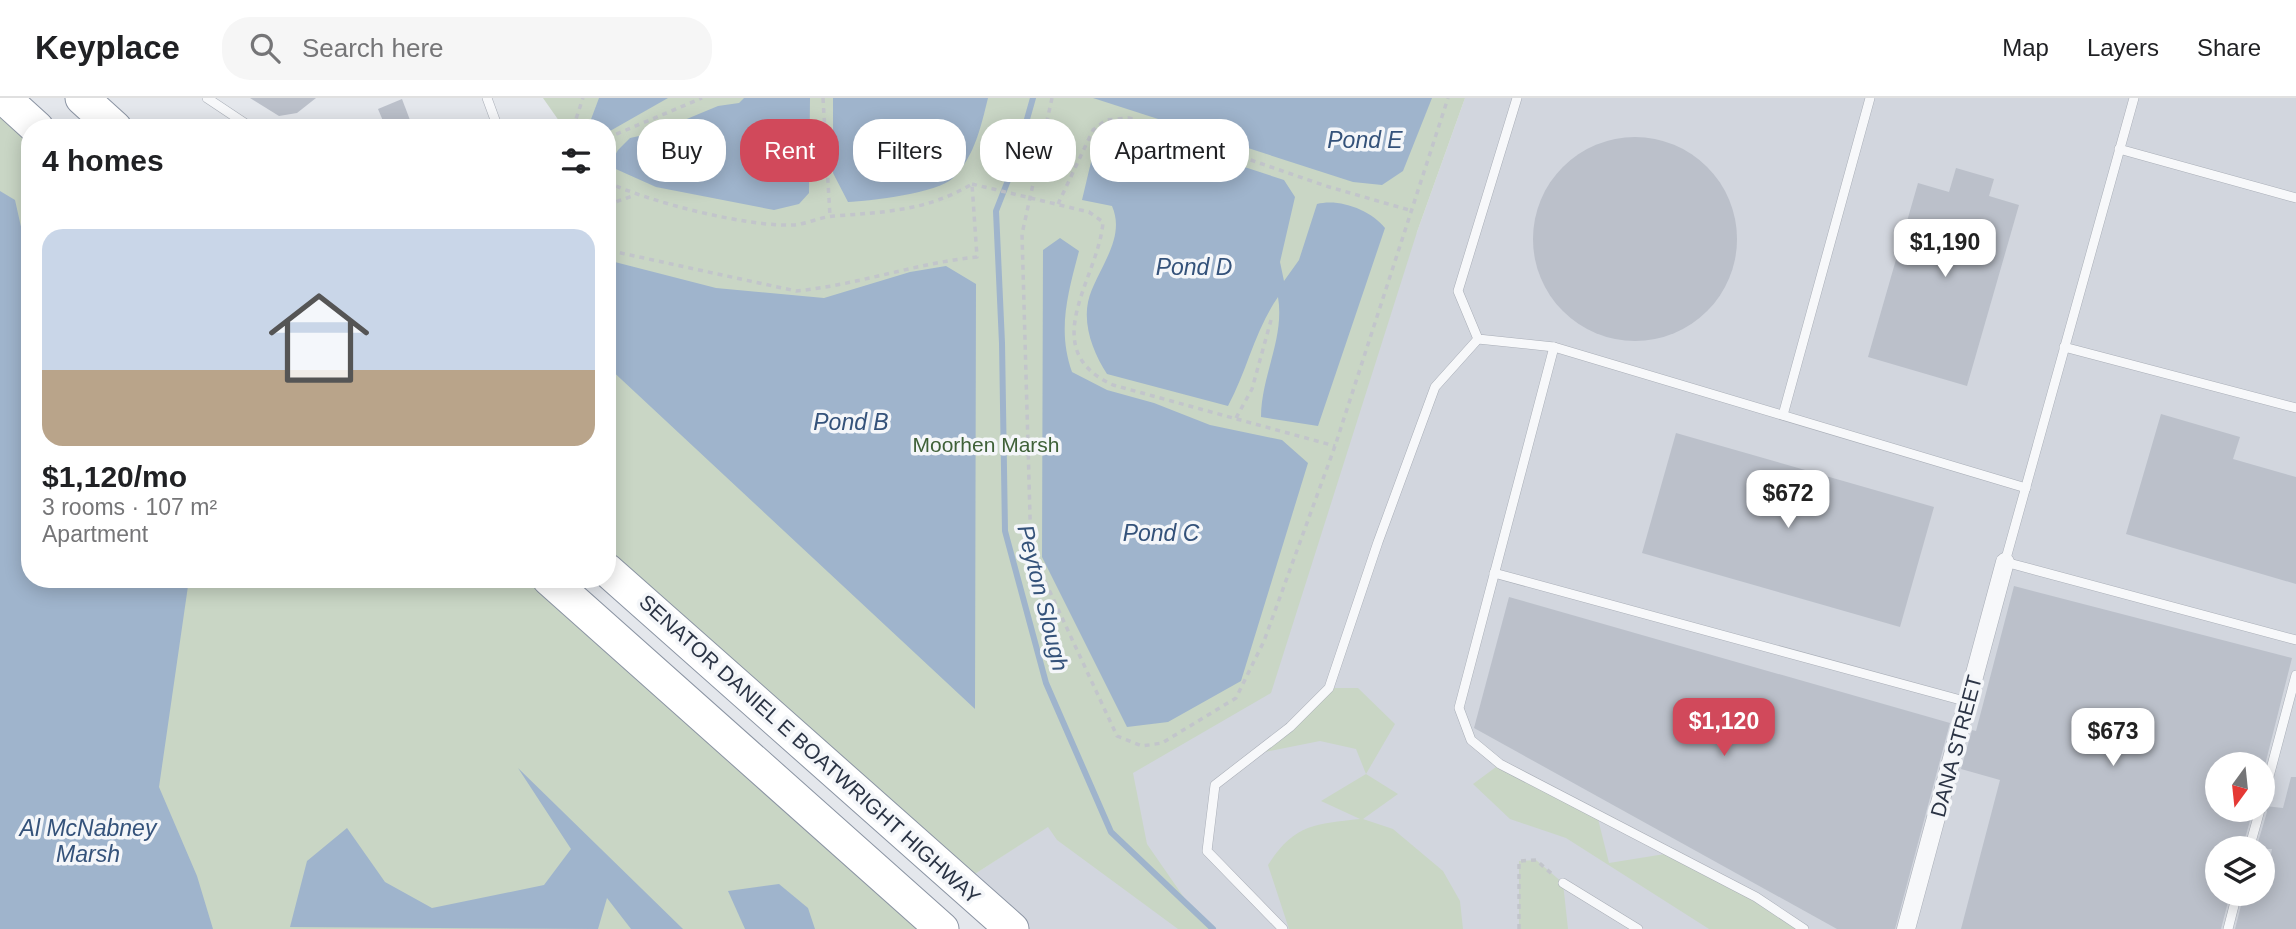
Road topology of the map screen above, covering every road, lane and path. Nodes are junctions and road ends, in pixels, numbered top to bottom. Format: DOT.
graph roads {
  1 [pos="4,98"];
  2 [pos="82,98"];
  3 [pos="207,98"];
  4 [pos="487,98"];
  5 [pos="583,98"];
  6 [pos="702,98"];
  7 [pos="823,98"];
  8 [pos="1052,98"];
  9 [pos="1448,98"];
  10 [pos="1517,98"];
  11 [pos="1870,98"];
  12 [pos="2134,98"];
  13 [pos="27,119"];
  14 [pos="105,119"];
  15 [pos="238,119"];
  16 [pos="495,119"];
  17 [pos="576,119"];
  18 [pos="616,134"];
  19 [pos="2119,149"];
  20 [pos="972,184"];
  21 [pos="616,186"];
  22 [pos="635,195"];
  23 [pos="2296,198"];
  24 [pos="1029,199"];
  25 [pos="616,202"];
  26 [pos="1058,204"];
  27 [pos="1409,210"];
  28 [pos="830,216"];
  29 [pos="616,252"];
  30 [pos="1270,320"];
  31 [pos="1478,339"];
  32 [pos="1554,347"];
  33 [pos="2064,347"];
  34 [pos="2296,408"];
  35 [pos="1783,415"];
  36 [pos="1236,418"];
  37 [pos="1335,446"];
  38 [pos="2026,488"];
  39 [pos="2005,562"];
  40 [pos="1494,573"];
  41 [pos="616,578"];
  42 [pos="559,588"];
  43 [pos="2296,640"];
  44 [pos="2296,675"];
  45 [pos="1968,702"];
  46 [pos="2275,754"];
  47 [pos="1563,883"];
  48 [pos="2234,906"];
  49 [pos="942,929"];
  50 [pos="1012,929"];
  51 [pos="1283,929"];
  52 [pos="1519,929"];
  53 [pos="1638,929"];
  54 [pos="1804,929"];
  55 [pos="1906,929"];
  56 [pos="2228,929"];
  1 -- 13 [label="highway"];
  2 -- 14 [label="highway"];
  3 -- 15 [label="lane"];
  4 -- 16 [label="lane"];
  5 -- 17 [label="path"];
  6 -- 18 [label="path"];
  7 -- 28 [label="path"];
  8 -- 24 [label="path"];
  9 -- 27 [label="path"];
  10 -- 31 [label="lane"];
  11 -- 35 [label="lane"];
  12 -- 19 [label="lane"];
  19 -- 23 [label="lane"];
  19 -- 33 [label="lane"];
  20 -- 24 [label="path"];
  20 -- 28 [label="path"];
  20 -- 29 [label="path"];
  21 -- 22 [label="path"];
  22 -- 25 [label="path"];
  22 -- 28 [label="path"];
  24 -- 26 [label="path"];
  24 -- 37 [label="path"];
  26 -- 27 [label="path"];
  26 -- 36 [label="path"];
  27 -- 37 [label="path"];
  30 -- 36 [label="path"];
  31 -- 32 [label="lane"];
  31 -- 51 [label="lane"];
  32 -- 35 [label="lane"];
  32 -- 40 [label="lane"];
  33 -- 34 [label="lane"];
  33 -- 38 [label="lane"];
  35 -- 38 [label="lane"];
  36 -- 37 [label="path"];
  38 -- 39 [label="lane"];
  39 -- 43 [label="lane"];
  39 -- 45 [label="street, DANA STREET"];
  40 -- 45 [label="lane"];
  40 -- 54 [label="lane"];
  41 -- 50 [label="highway, SENATOR DANIEL E BOATWRIGHT HIGHWAY"];
  42 -- 49 [label="highway"];
  44 -- 46 [label="lane"];
  45 -- 55 [label="street, DANA STREET"];
  47 -- 52 [label="path"];
  47 -- 53 [label="lane"];
  48 -- 56 [label="lane"];
}
